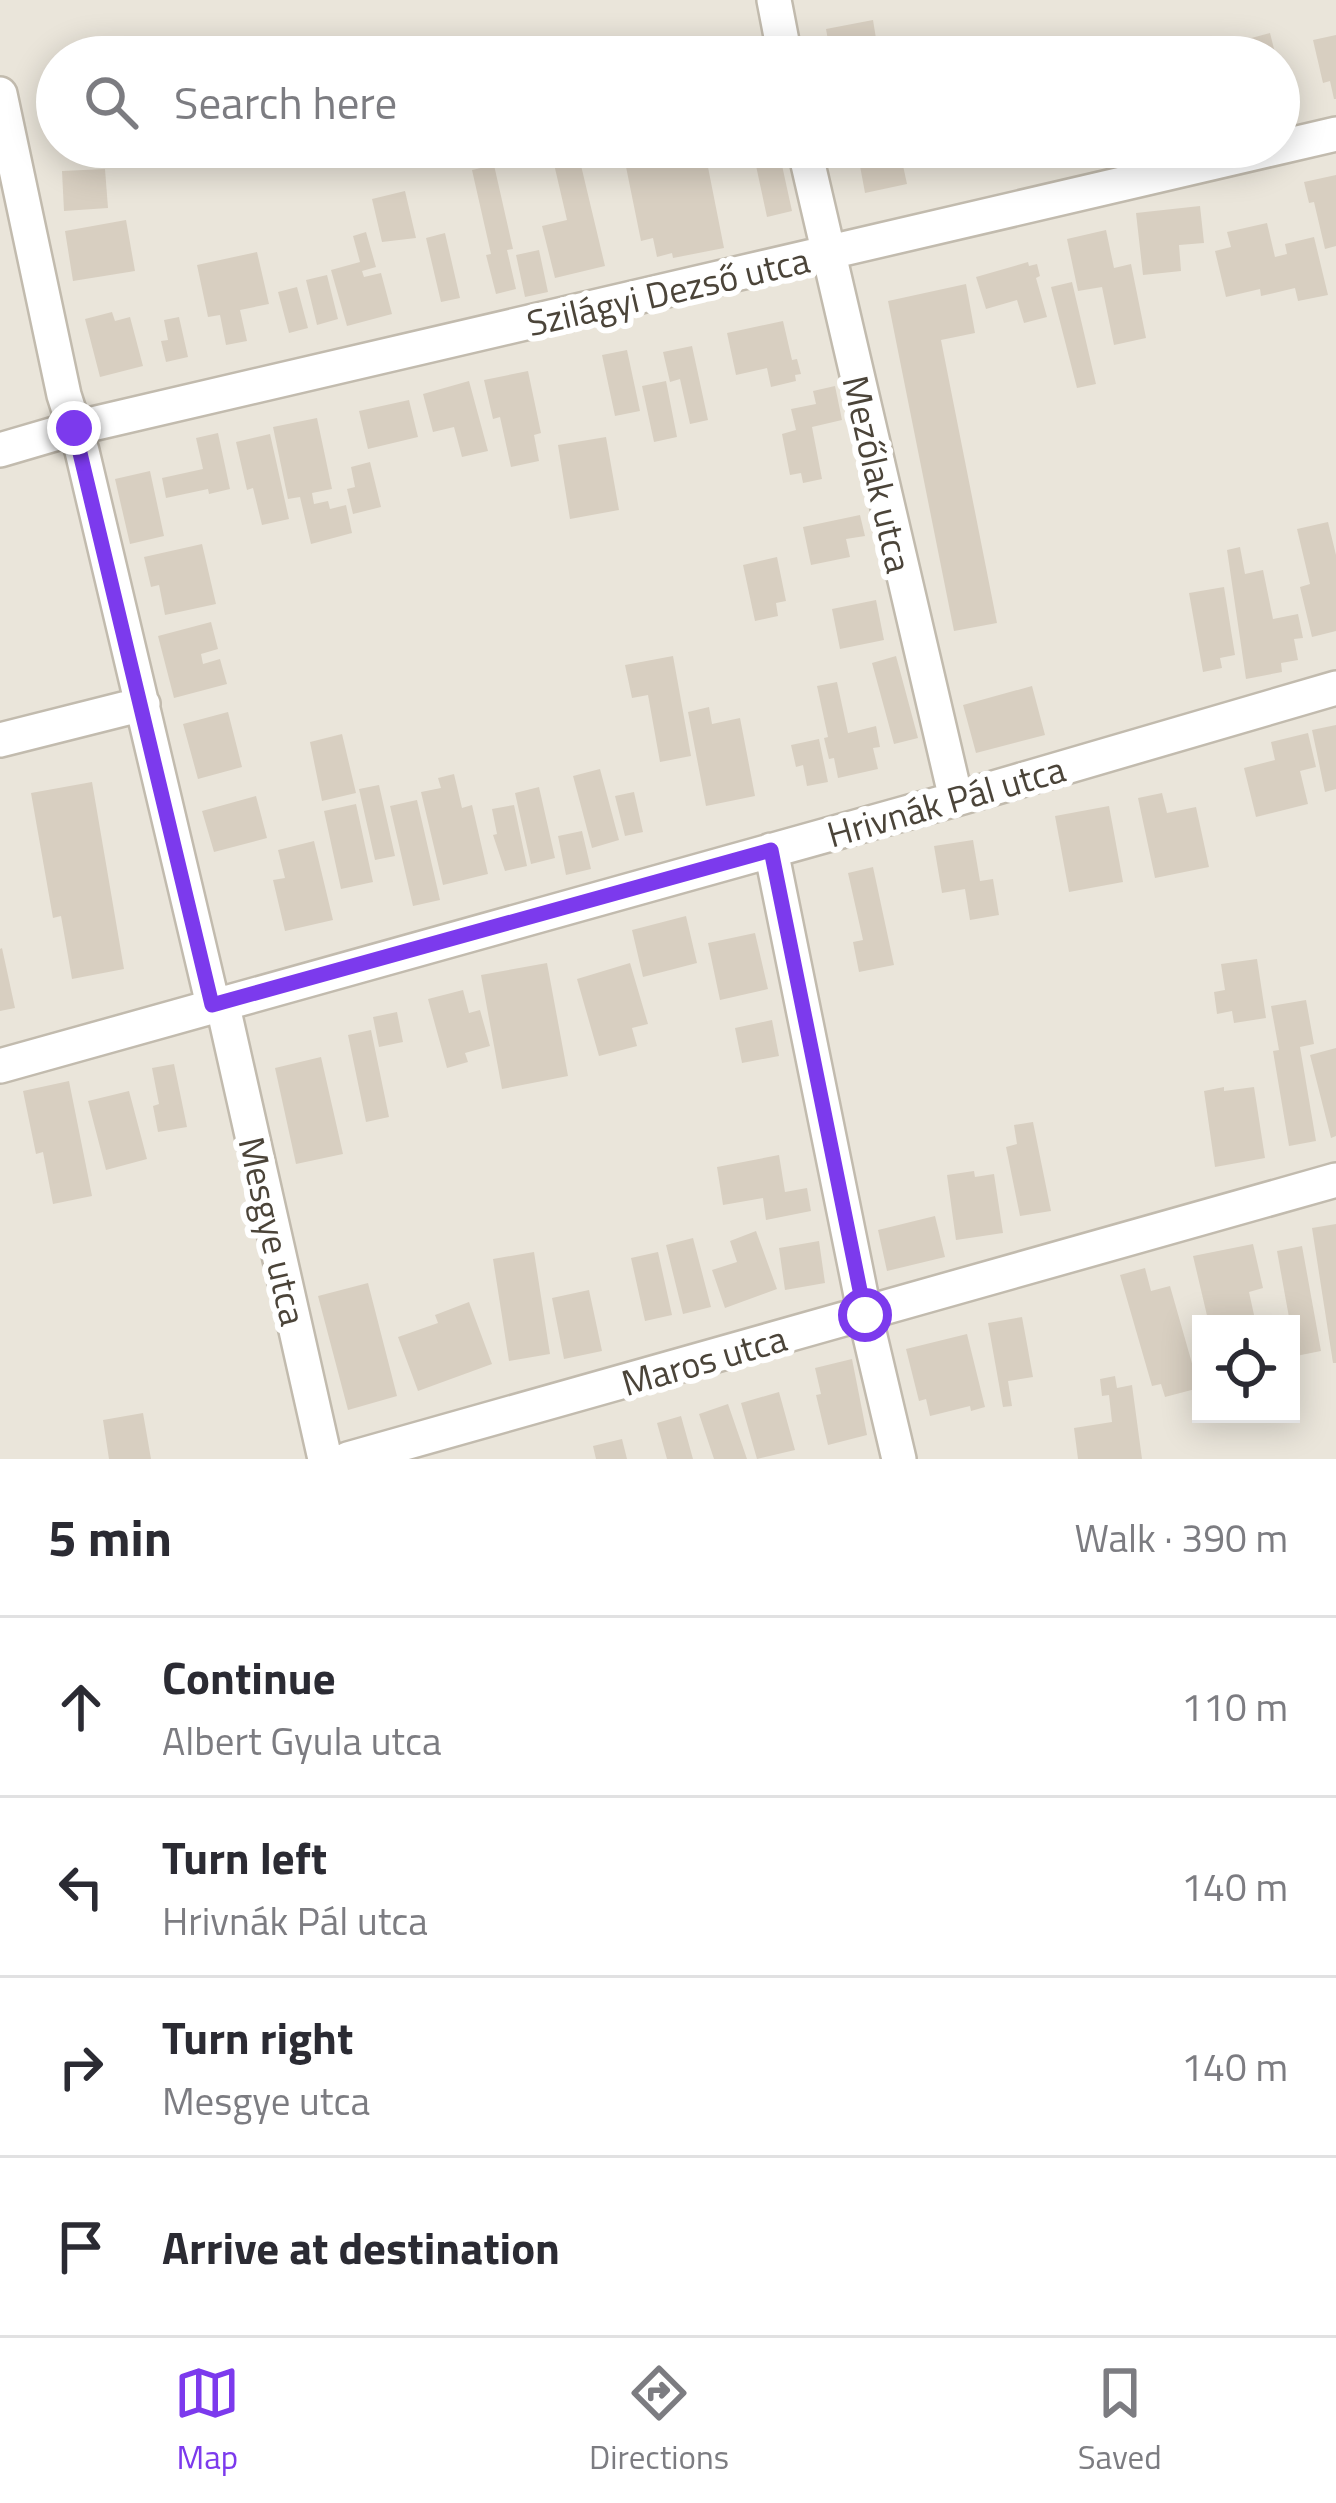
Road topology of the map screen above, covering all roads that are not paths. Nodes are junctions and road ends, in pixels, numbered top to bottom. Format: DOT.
graph roads {
  1 [pos="774,0"];
  2 [pos="781,36"];
  3 [pos="0,94"];
  4 [pos="4,132"];
  5 [pos="1336,134"];
  6 [pos="1300,143"];
  7 [pos="808,168"];
  8 [pos="1193,168"];
  9 [pos="826,255"];
  10 [pos="74,428"];
  11 [pos="0,450"];
  12 [pos="1336,688"];
  13 [pos="142,704"];
  14 [pos="0,740"];
  15 [pos="956,800"];
  16 [pos="771,850"];
  17 [pos="217,1004"];
  18 [pos="0,1066"];
  19 [pos="1336,1180"];
  20 [pos="865,1315"];
  21 [pos="325,1459"];
  22 [pos="348,1459"];
  23 [pos="899,1459"];
  1 -- 2 [label="street"];
  3 -- 4 [label="street, Mesgye utca"];
  4 -- 10 [label="street, Mesgye utca"];
  5 -- 6 [label="street, Szilágyi Dezső utca"];
  7 -- 9 [label="street, Mezőlak utca"];
  8 -- 9 [label="street, Szilágyi Dezső utca"];
  9 -- 10 [label="street, Szilágyi Dezső utca"];
  9 -- 15 [label="street, Mezőlak utca"];
  10 -- 11 [label="street, Szilágyi Dezső utca"];
  10 -- 13 [label="street, Mesgye utca"];
  12 -- 15 [label="street, Hrivnák Pál utca"];
  13 -- 14 [label="street"];
  13 -- 17 [label="street, Mesgye utca"];
  15 -- 16 [label="street, Hrivnák Pál utca"];
  16 -- 17 [label="street, Hrivnák Pál utca"];
  16 -- 20 [label="street"];
  17 -- 18 [label="street, Hrivnák Pál utca"];
  17 -- 21 [label="street, Mesgye utca"];
  19 -- 20 [label="street, Maros utca"];
  20 -- 22 [label="street, Maros utca"];
  20 -- 23 [label="street"];
}
